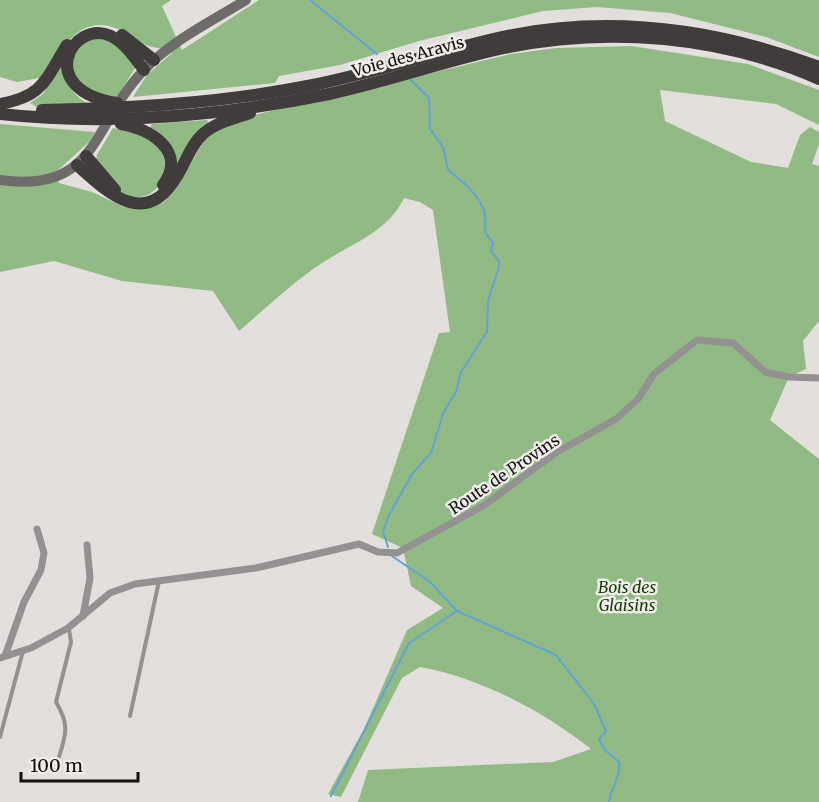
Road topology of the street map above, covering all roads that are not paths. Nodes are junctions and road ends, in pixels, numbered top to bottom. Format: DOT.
graph roads {
  1 [pos="246,0"];
  2 [pos="154,60"];
  3 [pos="819,67"];
  4 [pos="144,70"];
  5 [pos="819,79"];
  6 [pos="0,104"];
  7 [pos="274,104"];
  8 [pos="154,107"];
  9 [pos="0,112"];
  10 [pos="87,119"];
  11 [pos="81,161"];
  12 [pos="0,180"];
  13 [pos="819,378"];
  14 [pos="37,529"];
  15 [pos="87,545"];
  16 [pos="159,580"];
  17 [pos="83,616"];
  18 [pos="68,628"];
  19 [pos="23,651"];
  20 [pos="3,657"];
  21 [pos="130,716"];
  22 [pos="0,737"];
  23 [pos="59,756"];
  1 -- 2 [label="street"];
  2 -- 4 [label="street"];
  2 -- 6 [label="highway"];
  3 -- 8 [label="highway, Voie des Aravis"];
  4 -- 8 [label="highway"];
  4 -- 11 [label="street"];
  5 -- 7 [label="highway, Voie des Aravis"];
  7 -- 10 [label="highway, Voie des Aravis"];
  7 -- 11 [label="highway"];
  8 -- 9 [label="highway, Voie des Aravis"];
  9 -- 10 [label="highway, Voie des Aravis"];
  10 -- 11 [label="highway"];
  11 -- 12 [label="street"];
  13 -- 16 [label="street, Route de Provins"];
  14 -- 20 [label="street"];
  15 -- 17 [label="street"];
  16 -- 17 [label="street, Route de Provins"];
  16 -- 21 [label="lane"];
  17 -- 18 [label="street, Route de Provins"];
  18 -- 19 [label="street, Route de Provins"];
  18 -- 23 [label="lane"];
  19 -- 20 [label="street, Route de Provins"];
  19 -- 22 [label="lane"];
}
